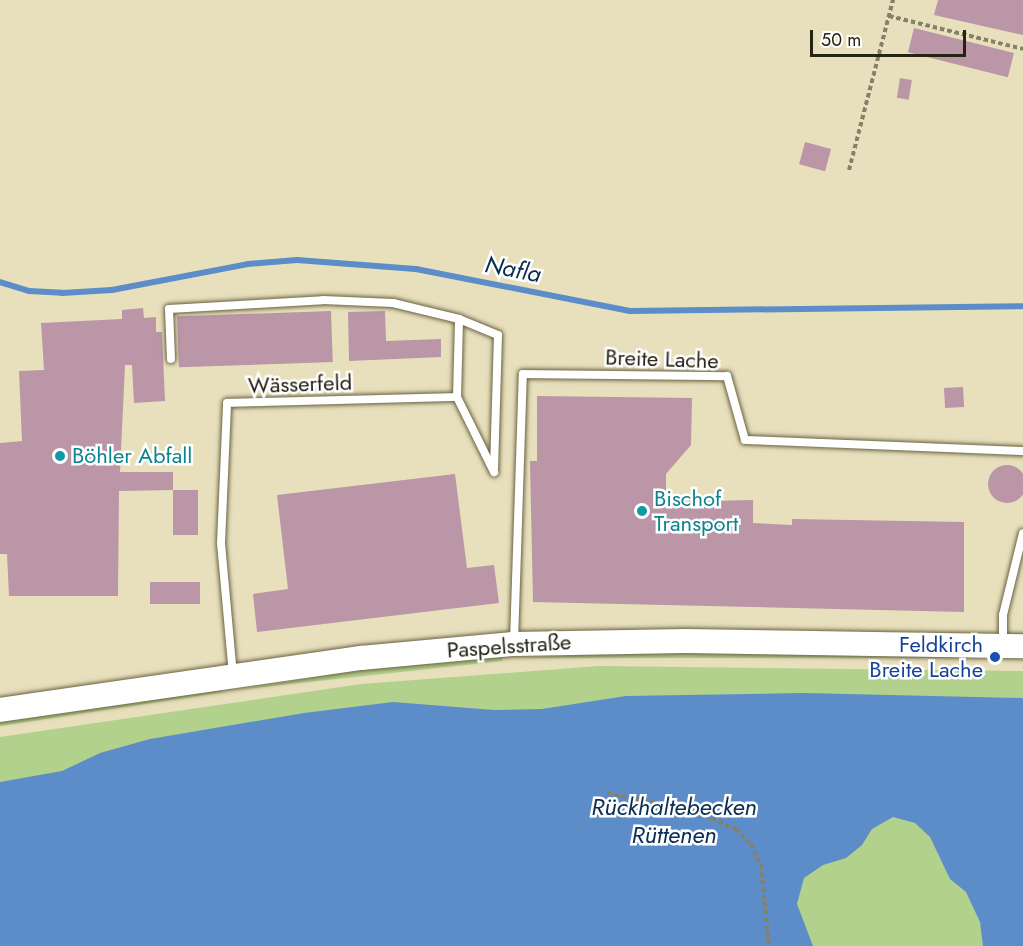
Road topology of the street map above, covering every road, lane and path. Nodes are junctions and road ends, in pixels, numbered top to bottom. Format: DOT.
graph roads {
  1 [pos="893,0"];
  2 [pos="889,16"];
  3 [pos="1023,49"];
  4 [pos="849,170"];
  5 [pos="459,319"];
  6 [pos="171,359"];
  7 [pos="456,397"];
  8 [pos="1023,451"];
  9 [pos="1023,533"];
  10 [pos="513,644"];
  11 [pos="1013,646"];
  12 [pos="233,676"];
  13 [pos="0,710"];
  14 [pos="607,793"];
  15 [pos="769,946"];
  1 -- 2 [label="path"];
  2 -- 3 [label="path"];
  2 -- 4 [label="path"];
  5 -- 6 [label="lane"];
  5 -- 7 [label="lane"];
  5 -- 7 [label="lane"];
  7 -- 12 [label="lane, Wässerfeld"];
  8 -- 10 [label="lane, Breite Lache"];
  9 -- 11 [label="lane"];
  10 -- 11 [label="main road, Paspelsstraße"];
  10 -- 12 [label="main road, Paspelsstraße"];
  12 -- 13 [label="main road, Paspelsstraße"];
  14 -- 15 [label="path"];
}
